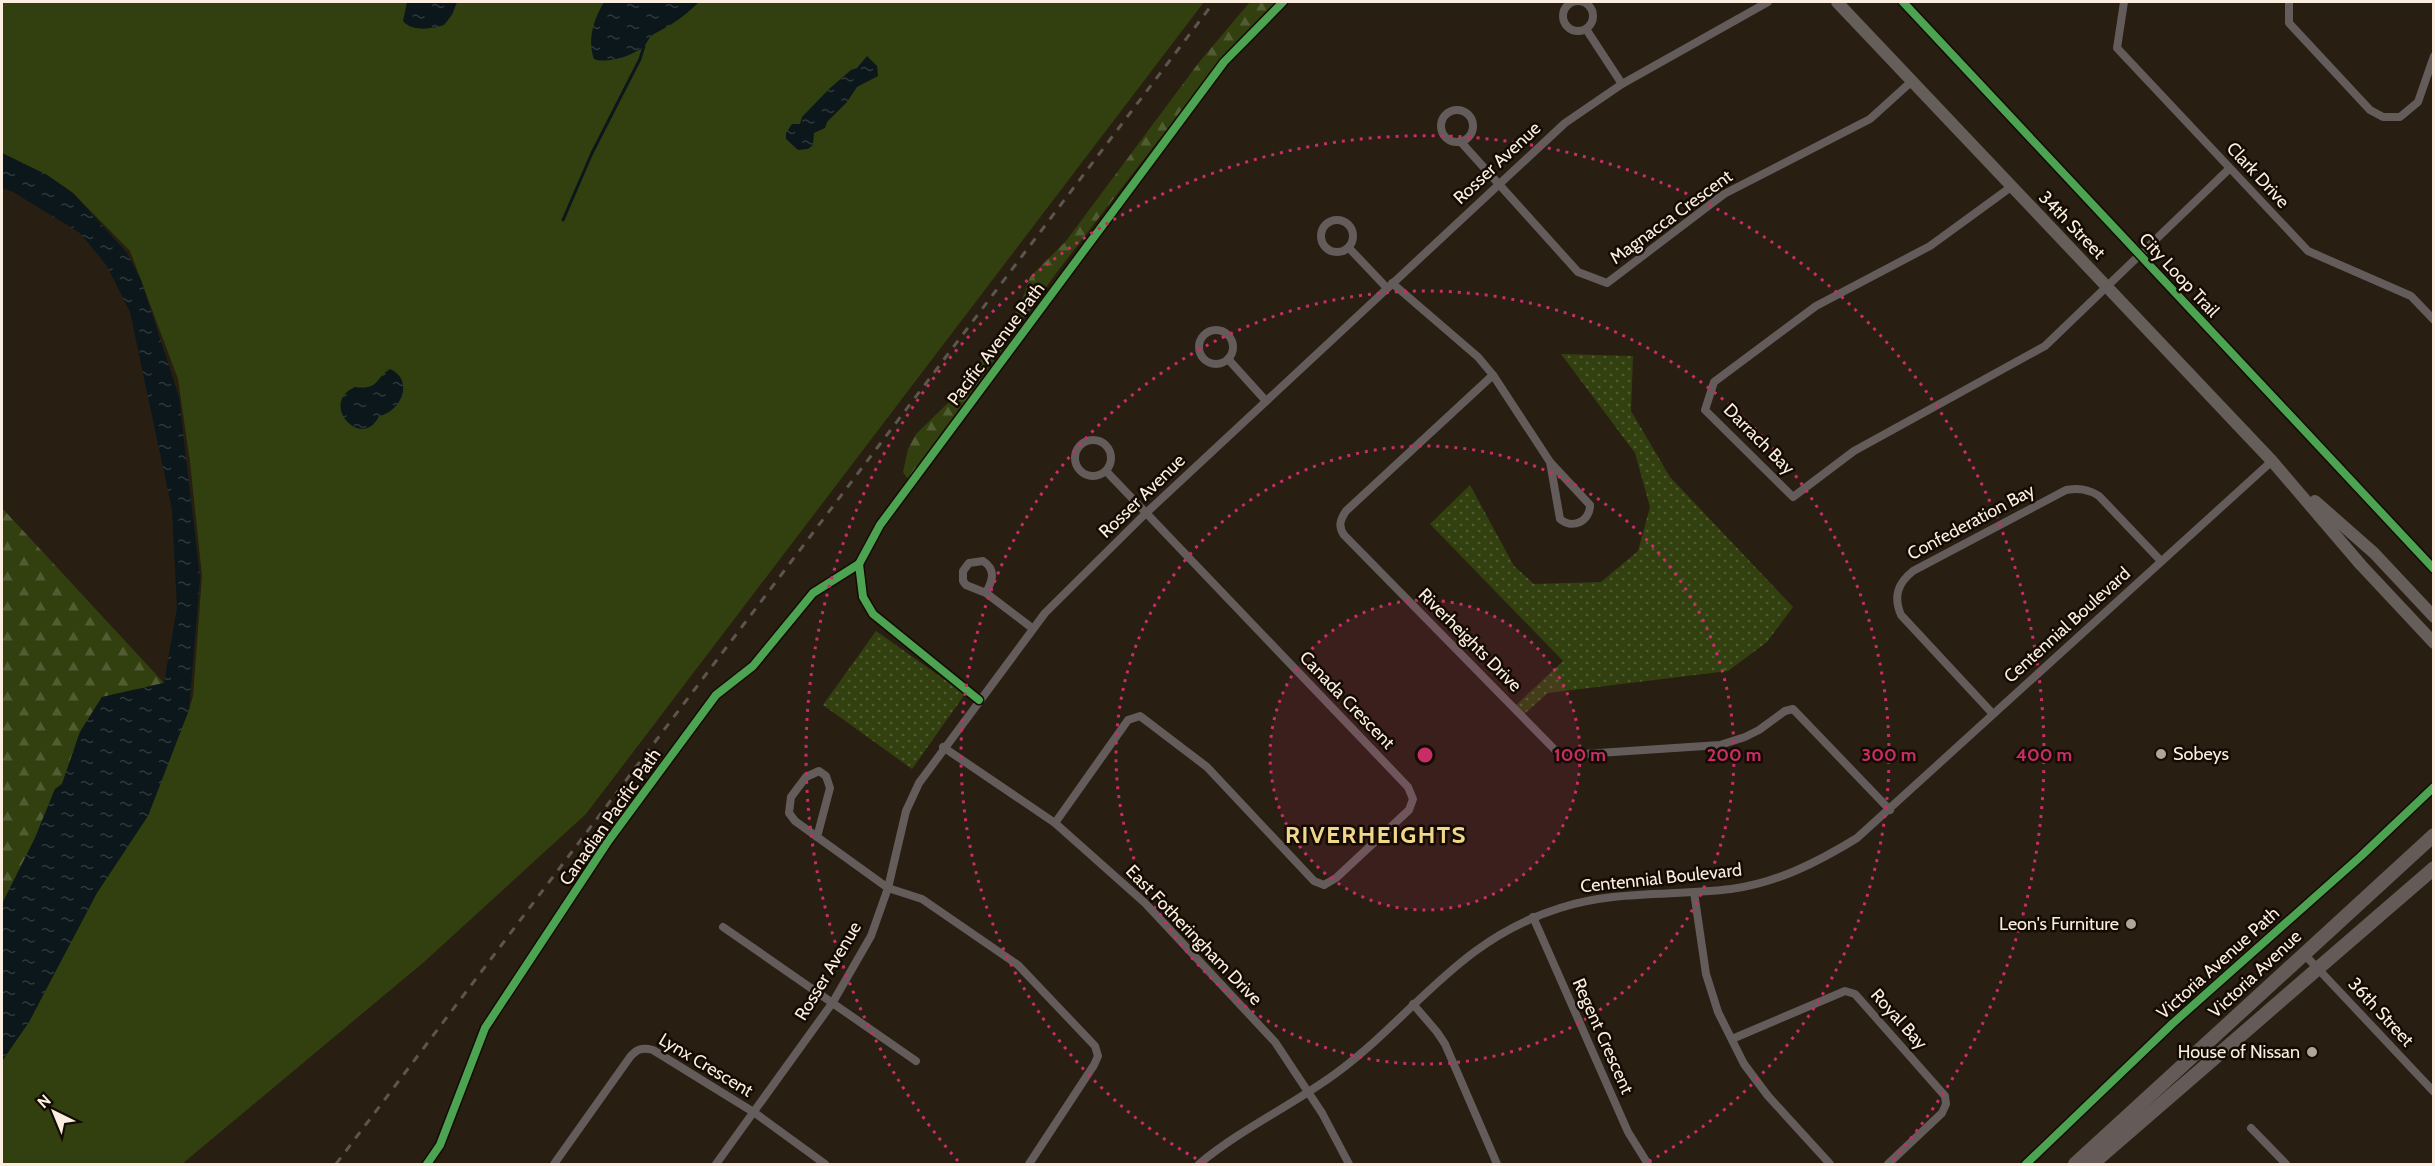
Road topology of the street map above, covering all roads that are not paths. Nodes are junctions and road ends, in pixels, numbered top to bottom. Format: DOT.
graph roads {
  1 [pos="1768,2"];
  2 [pos="1836,2"];
  3 [pos="2124,2"];
  4 [pos="2289,2"];
  5 [pos="1586,29"];
  6 [pos="2433,56"];
  7 [pos="1912,81"];
  8 [pos="1622,84"];
  9 [pos="1460,141"];
  10 [pos="2229,169"];
  11 [pos="1498,184"];
  12 [pos="2011,188"];
  13 [pos="1349,248"];
  14 [pos="1389,286"];
  15 [pos="2106,287"];
  16 [pos="2433,320"];
  17 [pos="1228,359"];
  18 [pos="1493,375"];
  19 [pos="1266,401"];
  20 [pos="2272,461"];
  21 [pos="1550,462"];
  22 [pos="1106,471"];
  23 [pos="2282,472"];
  24 [pos="1145,514"];
  25 [pos="2161,561"];
  26 [pos="2390,570"];
  27 [pos="2377,582"];
  28 [pos="986,593"];
  29 [pos="2433,617"];
  30 [pos="1032,628"];
  31 [pos="2433,643"];
  32 [pos="1993,714"];
  33 [pos="943,747"];
  34 [pos="1890,810"];
  35 [pos="1055,823"];
  36 [pos="2433,835"];
  37 [pos="817,837"];
  38 [pos="2433,868"];
  39 [pos="888,888"];
  40 [pos="1694,892"];
  41 [pos="1533,917"];
  42 [pos="723,927"];
  43 [pos="2304,954"];
  44 [pos="2318,970"];
  45 [pos="833,1002"];
  46 [pos="1413,1004"];
  47 [pos="1732,1039"];
  48 [pos="916,1061"];
  49 [pos="1309,1092"];
  50 [pos="2433,1092"];
  51 [pos="755,1113"];
  52 [pos="2252,1128"];
  53 [pos="554,1164"];
  54 [pos="716,1164"];
  55 [pos="825,1164"];
  56 [pos="1029,1164"];
  57 [pos="1199,1164"];
  58 [pos="1348,1164"];
  59 [pos="1497,1164"];
  60 [pos="1648,1164"];
  61 [pos="1830,1164"];
  62 [pos="1888,1164"];
  63 [pos="2075,1164"];
  64 [pos="2092,1164"];
  65 [pos="2286,1164"];
  1 -- 8 [label="street, Rosser Avenue"];
  2 -- 7 [label="street, 34th Street"];
  3 -- 10 [label="street, Clark Drive"];
  4 -- 6 [label="street"];
  5 -- 8 [label="street"];
  7 -- 11 [label="street, Magnacca Crescent"];
  7 -- 12 [label="street, 34th Street"];
  8 -- 11 [label="street, Rosser Avenue"];
  9 -- 11 [label="street"];
  10 -- 15 [label="street"];
  10 -- 16 [label="street, Clark Drive"];
  11 -- 14 [label="street, Rosser Avenue"];
  12 -- 15 [label="street, 34th Street"];
  12 -- 15 [label="street, Darrach Bay"];
  13 -- 13 [label="street"];
  13 -- 14 [label="street"];
  14 -- 18 [label="street"];
  14 -- 19 [label="street, Rosser Avenue"];
  15 -- 20 [label="street, 34th Street"];
  17 -- 17 [label="street"];
  17 -- 19 [label="street"];
  18 -- 21 [label="street"];
  18 -- 34 [label="street, Riverheights Drive"];
  19 -- 24 [label="street, Rosser Avenue"];
  20 -- 23 [label="street, 34th Street"];
  20 -- 25 [label="street, Centennial Boulevard"];
  21 -- 21 [label="street"];
  22 -- 22 [label="street"];
  22 -- 24 [label="street"];
  23 -- 26 [label="street, 34th Street"];
  23 -- 27 [label="street, 34th Street"];
  24 -- 30 [label="street, Rosser Avenue"];
  24 -- 35 [label="street, Canada Crescent"];
  25 -- 32 [label="street, Centennial Boulevard"];
  25 -- 32 [label="street, Confederation Bay"];
  26 -- 27 [label="street"];
  26 -- 29 [label="street, 34th Street"];
  27 -- 31 [label="street, 34th Street"];
  28 -- 30 [label="street"];
  30 -- 33 [label="street, Rosser Avenue"];
  32 -- 34 [label="street, Centennial Boulevard"];
  33 -- 35 [label="street, East Fotheringham Drive"];
  33 -- 39 [label="street, Rosser Avenue"];
  34 -- 40 [label="street, Centennial Boulevard"];
  35 -- 49 [label="street, East Fotheringham Drive"];
  36 -- 43 [label="main road, Victoria Avenue"];
  37 -- 37 [label="street"];
  37 -- 39 [label="street"];
  38 -- 44 [label="main road, Victoria Avenue"];
  39 -- 45 [label="street, Rosser Avenue"];
  39 -- 56 [label="street"];
  40 -- 41 [label="street, Centennial Boulevard"];
  40 -- 47 [label="street"];
  41 -- 46 [label="street, Centennial Boulevard"];
  41 -- 60 [label="street, Regent Crescent"];
  42 -- 45 [label="street"];
  43 -- 44 [label="street, 36th Street"];
  43 -- 63 [label="main road, Victoria Avenue"];
  44 -- 50 [label="street, 36th Street"];
  44 -- 64 [label="main road, Victoria Avenue"];
  45 -- 48 [label="street"];
  45 -- 51 [label="street, Rosser Avenue"];
  46 -- 49 [label="street, Centennial Boulevard"];
  46 -- 59 [label="street"];
  47 -- 61 [label="street"];
  47 -- 62 [label="street, Royal Bay"];
  49 -- 57 [label="street, Centennial Boulevard"];
  49 -- 58 [label="street, East Fotheringham Drive"];
  51 -- 53 [label="street, Lynx Crescent"];
  51 -- 54 [label="street, Rosser Avenue"];
  51 -- 55 [label="street"];
  52 -- 65 [label="street"];
}
